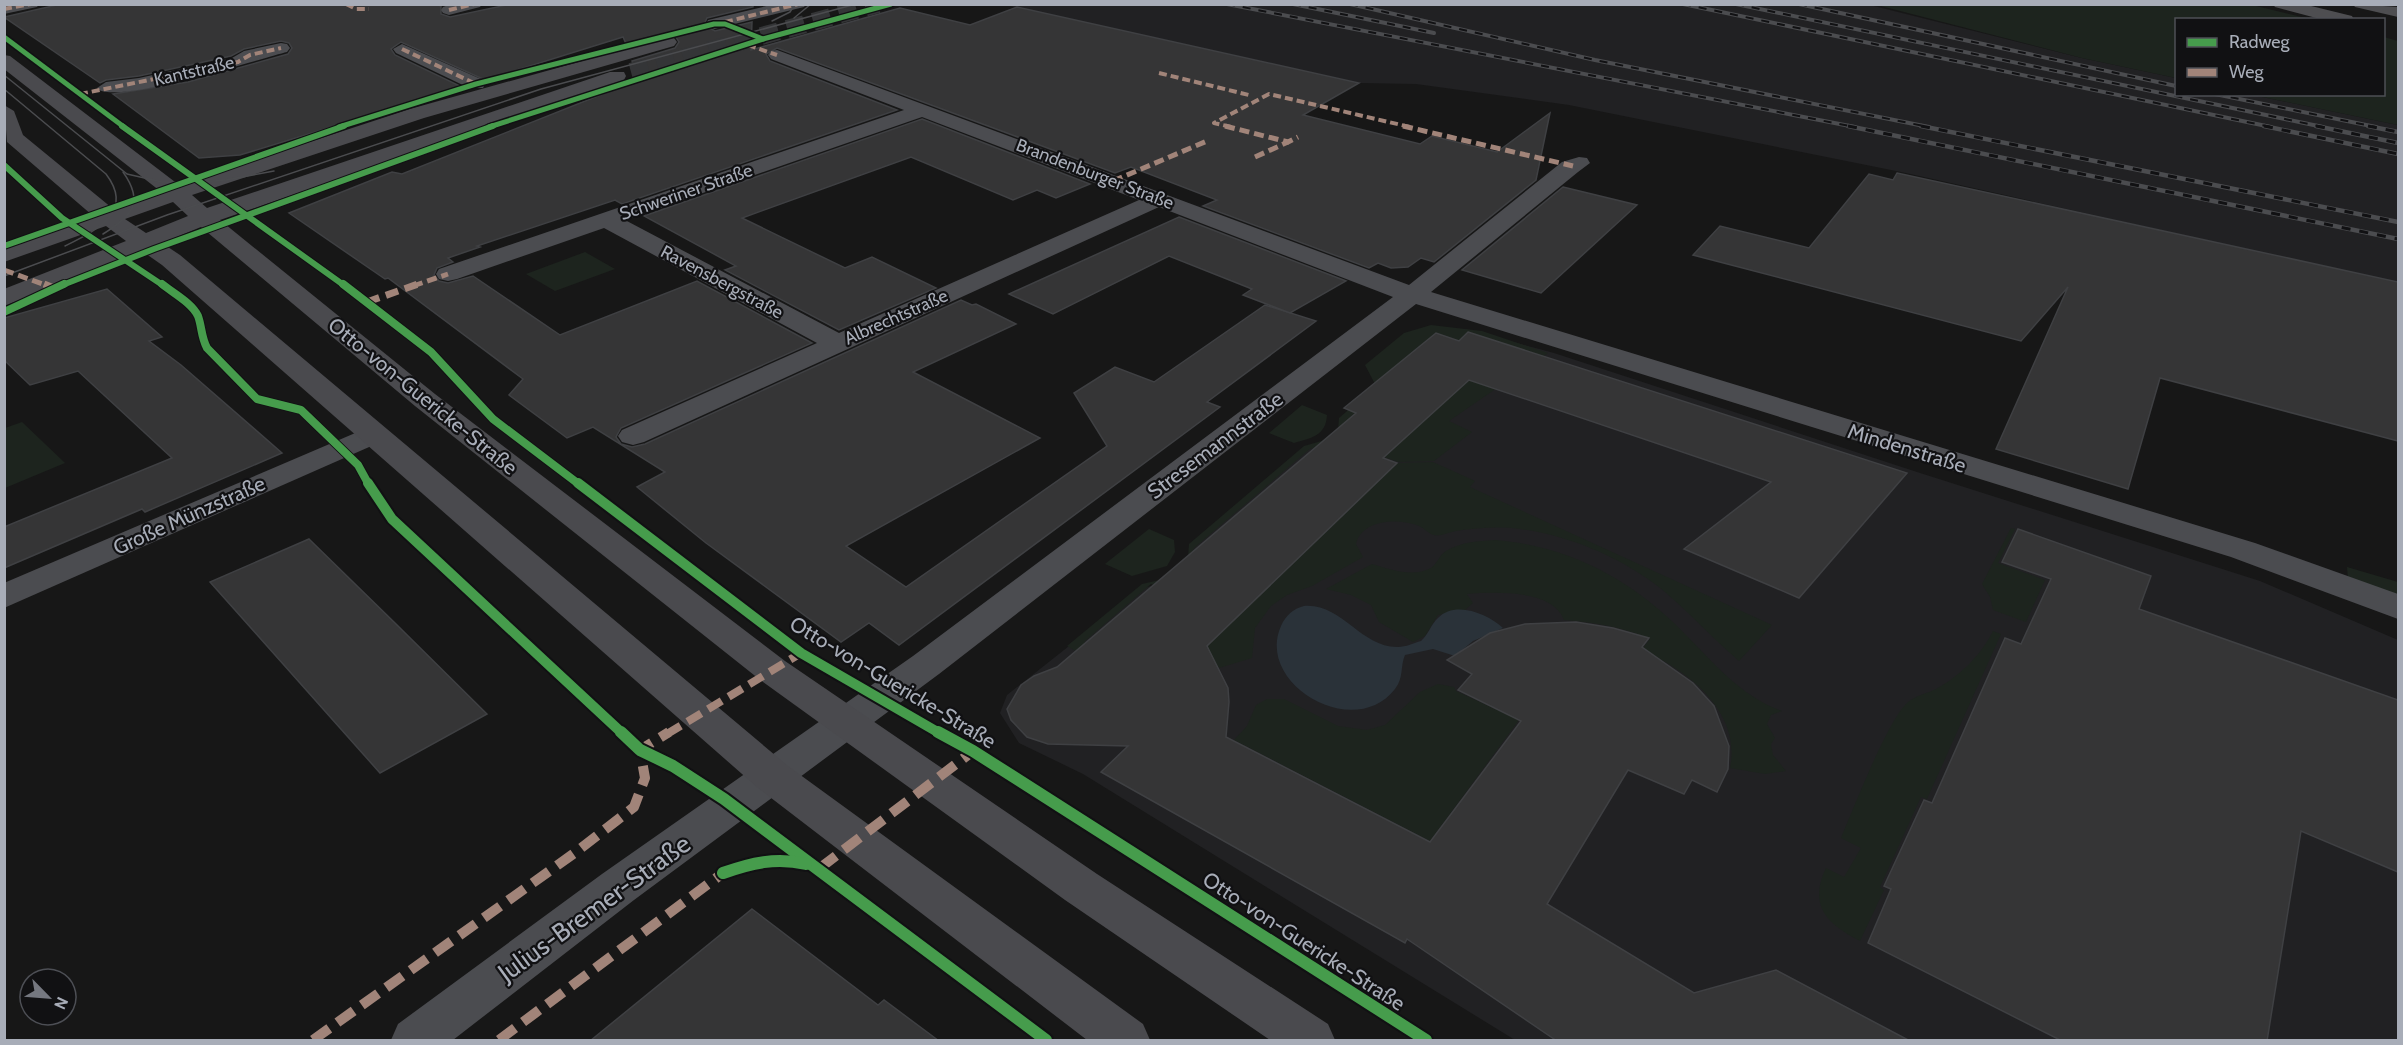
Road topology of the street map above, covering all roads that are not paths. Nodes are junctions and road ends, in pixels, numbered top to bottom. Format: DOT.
graph roads {
  1 [pos="31,4"];
  2 [pos="474,4"];
  3 [pos="798,4"];
  4 [pos="2281,4"];
  5 [pos="2361,4"];
  6 [pos="2385,4"];
  7 [pos="770,8"];
  8 [pos="4,9"];
  9 [pos="449,10"];
  10 [pos="2398,10"];
  11 [pos="2338,18"];
  12 [pos="714,24"];
  13 [pos="669,42"];
  14 [pos="281,48"];
  15 [pos="402,49"];
  16 [pos="777,55"];
  17 [pos="4,60"];
  18 [pos="630,72"];
  19 [pos="476,84"];
  20 [pos="106,88"];
  21 [pos="923,110"];
  22 [pos="4,111"];
  23 [pos="1579,164"];
  24 [pos="176,193"];
  25 [pos="1159,199"];
  26 [pos="108,216"];
  27 [pos="204,218"];
  28 [pos="607,220"];
  29 [pos="144,242"];
  30 [pos="4,255"];
  31 [pos="448,274"];
  32 [pos="1412,295"];
  33 [pos="4,298"];
  34 [pos="838,343"];
  35 [pos="374,434"];
  36 [pos="633,436"];
  37 [pos="4,597"];
  38 [pos="2398,607"];
  39 [pos="848,723"];
  40 [pos="773,777"];
  41 [pos="416,1041"];
  42 [pos="1125,1041"];
  43 [pos="1310,1041"];
  1 -- 8 [label="street"];
  2 -- 9 [label="street"];
  3 -- 7 [label="street"];
  4 -- 11 [label="highway"];
  5 -- 10 [label="highway"];
  6 -- 10 [label="highway"];
  7 -- 12 [label="street"];
  13 -- 24 [label="street"];
  14 -- 20 [label="street, Kantstraße"];
  15 -- 19 [label="street"];
  16 -- 21 [label="street, Brandenburger Straße"];
  17 -- 24 [label="street, Otto-von-Guericke-Straße"];
  18 -- 27 [label="street"];
  21 -- 25 [label="street, Brandenburger Straße"];
  21 -- 28 [label="street, Schweriner Straße"];
  22 -- 26 [label="street"];
  23 -- 32 [label="street, Stresemannstraße"];
  24 -- 26 [label="street"];
  24 -- 27 [label="street, Otto-von-Guericke-Straße"];
  24 -- 29 [label="street"];
  25 -- 32 [label="street, Brandenburger Straße"];
  25 -- 34 [label="street, Albrechtstraße"];
  26 -- 29 [label="street"];
  26 -- 30 [label="street"];
  27 -- 29 [label="street"];
  27 -- 39 [label="street, Otto-von-Guericke-Straße"];
  28 -- 31 [label="street, Schweriner Straße"];
  28 -- 34 [label="street, Ravensbergstraße"];
  29 -- 33 [label="street"];
  29 -- 35 [label="street"];
  32 -- 38 [label="street, Mindenstraße"];
  32 -- 39 [label="street, Stresemannstraße"];
  34 -- 36 [label="street, Albrechtstraße"];
  35 -- 37 [label="street, Große Münzstraße"];
  35 -- 40 [label="street"];
  39 -- 40 [label="street"];
  39 -- 43 [label="street, Otto-von-Guericke-Straße"];
  40 -- 41 [label="street, Julius-Bremer-Straße"];
  40 -- 42 [label="street"];
}
